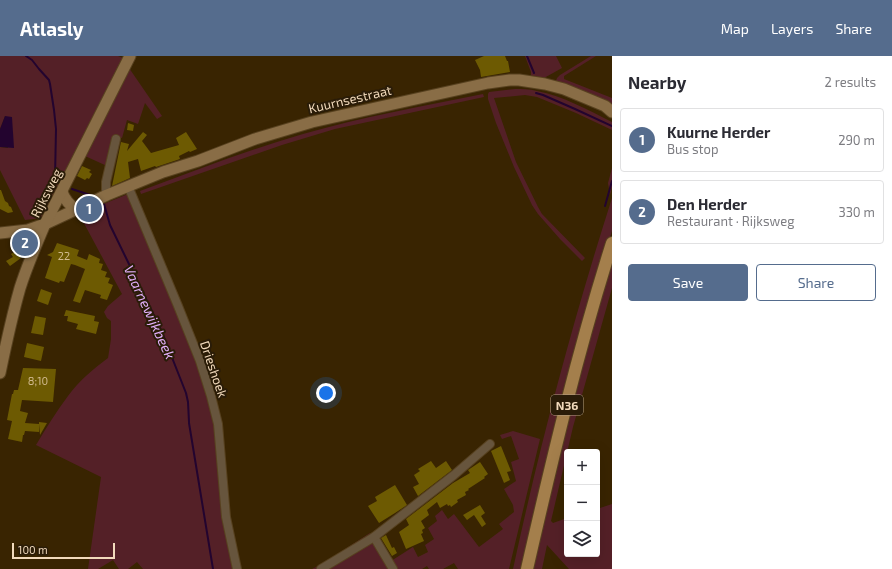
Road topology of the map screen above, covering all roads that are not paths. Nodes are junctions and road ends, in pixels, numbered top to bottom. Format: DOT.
graph roads {
  1 [pos="130,56"];
  2 [pos="610,108"];
  3 [pos="116,139"];
  4 [pos="128,186"];
  5 [pos="62,192"];
  6 [pos="108,195"];
  7 [pos="76,210"];
  8 [pos="45,224"];
  9 [pos="0,233"];
  10 [pos="612,243"];
  11 [pos="0,373"];
  12 [pos="490,444"];
  13 [pos="374,537"];
  14 [pos="237,569"];
  15 [pos="321,569"];
  16 [pos="393,569"];
  17 [pos="527,569"];
  1 -- 5 [label="street, Rijksweg"];
  2 -- 4 [label="street, Kuurnsestraat"];
  3 -- 6 [label="street"];
  4 -- 6 [label="street, Kuurnsestraat"];
  4 -- 14 [label="street, Drieshoek"];
  5 -- 7 [label="street"];
  5 -- 8 [label="street, Rijksweg"];
  6 -- 7 [label="street, Kuurnsestraat"];
  7 -- 8 [label="street, Kuurnsestraat"];
  8 -- 9 [label="street, Kuurnsestraat"];
  8 -- 11 [label="street, Rijksweg"];
  10 -- 17 [label="main road, N36"];
  12 -- 13 [label="street"];
  13 -- 15 [label="street"];
  13 -- 16 [label="street"];
}
